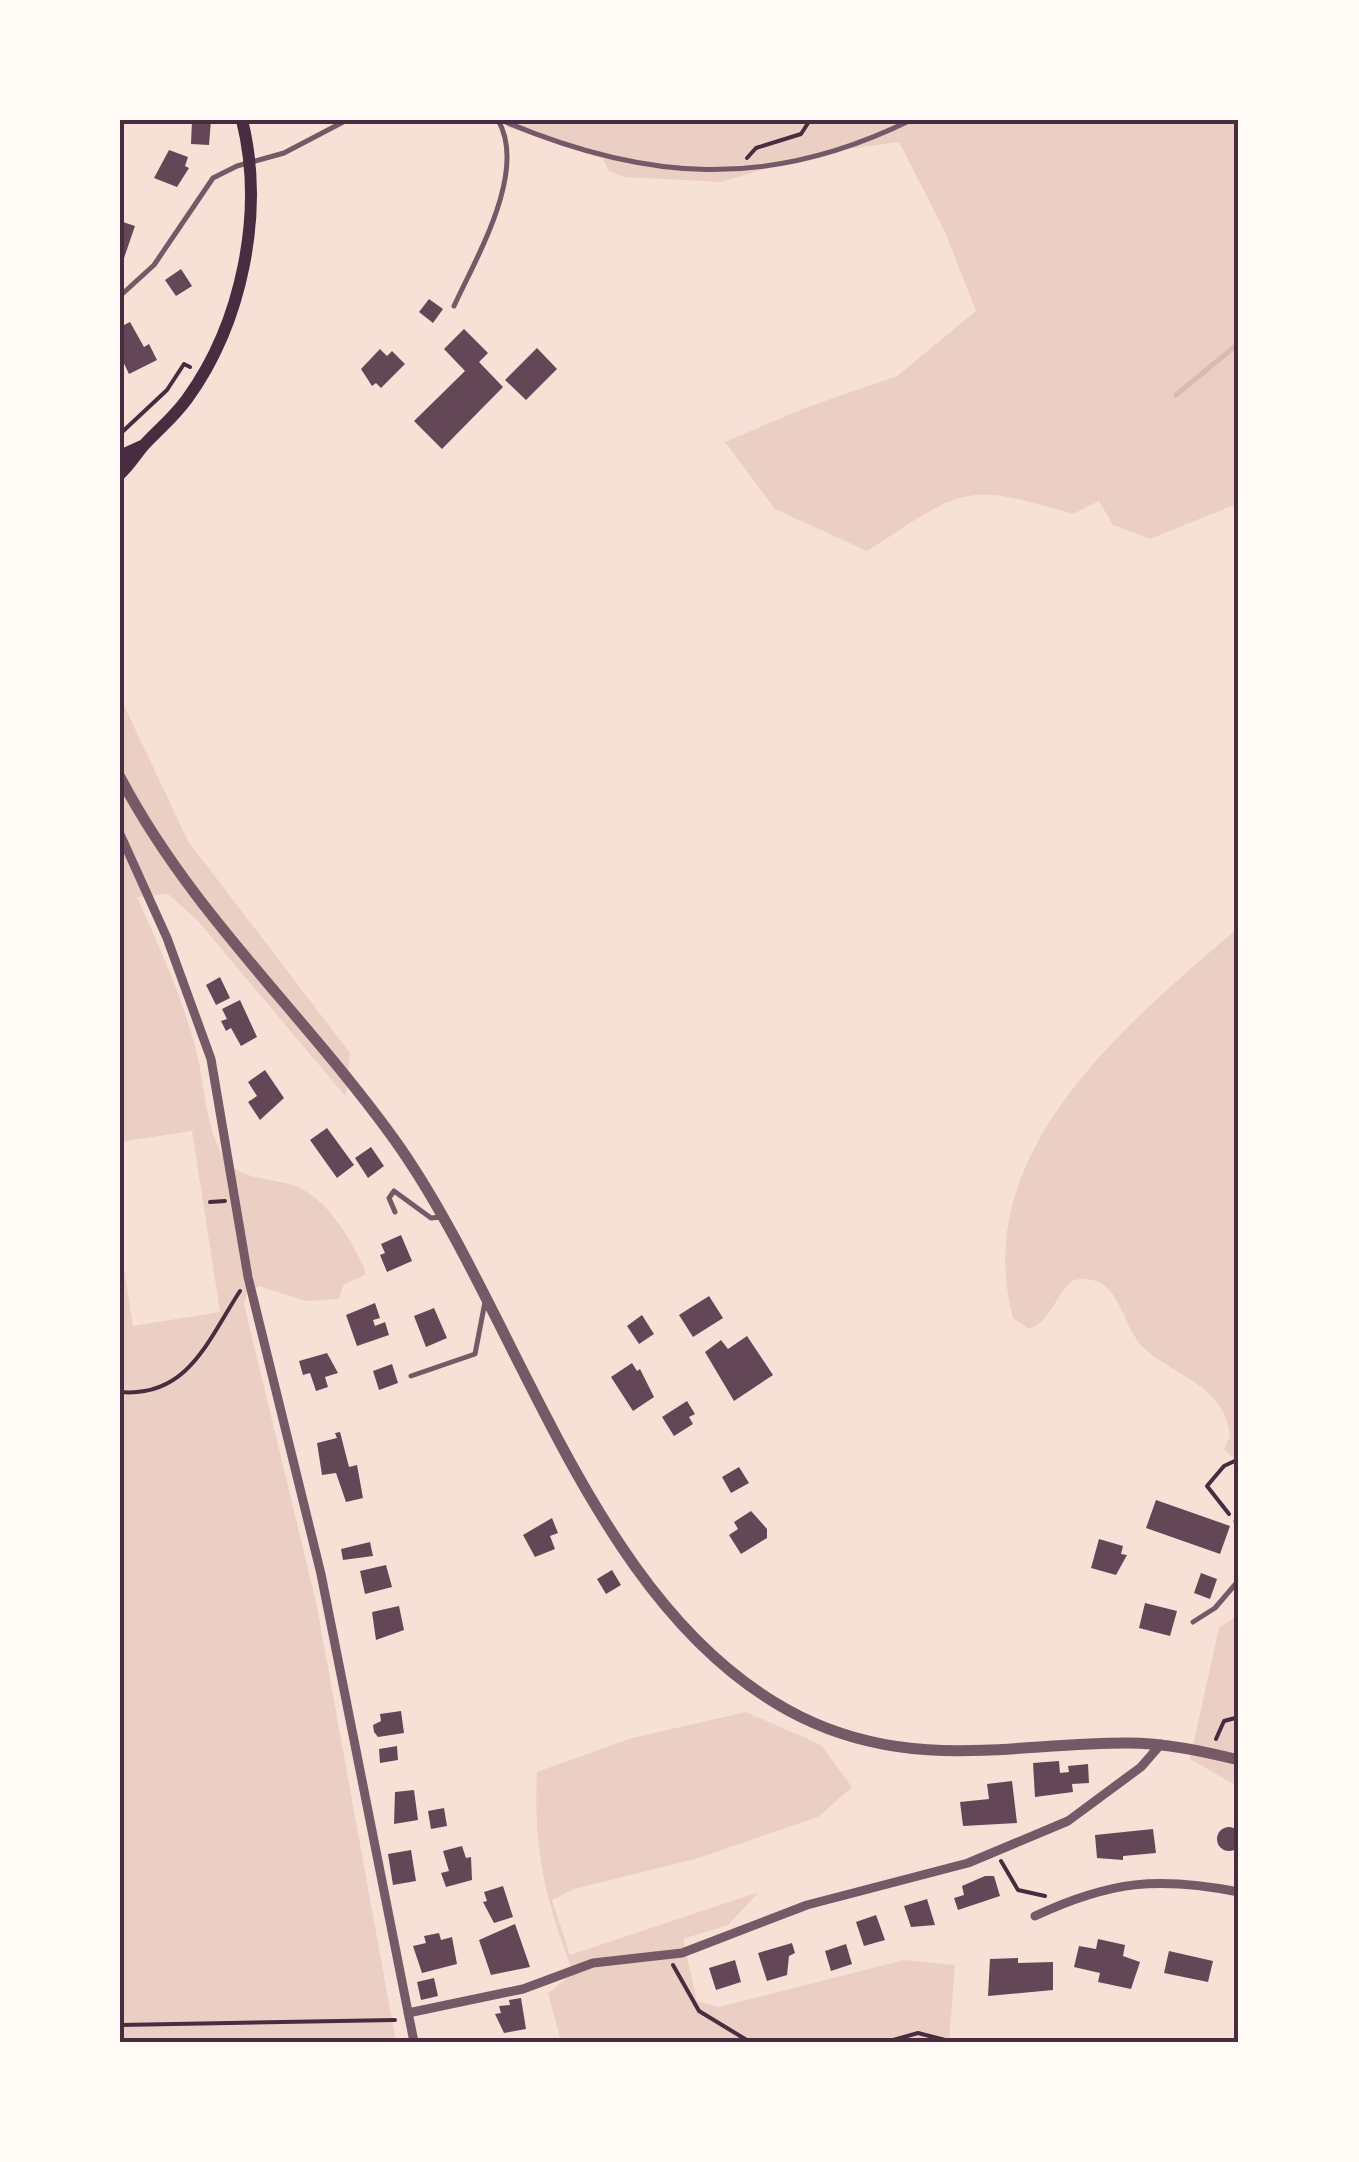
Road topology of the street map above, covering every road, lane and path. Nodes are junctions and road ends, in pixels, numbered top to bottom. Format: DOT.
graph roads {
  1 [pos="242,120"];
  2 [pos="348,120"];
  3 [pos="500,120"];
  4 [pos="810,120"];
  5 [pos="912,120"];
  6 [pos="250,163"];
  7 [pos="742,171"];
  8 [pos="120,296"];
  9 [pos="454,306"];
  10 [pos="203,373"];
  11 [pos="120,434"];
  12 [pos="145,444"];
  13 [pos="120,456"];
  14 [pos="120,474"];
  15 [pos="120,776"];
  16 [pos="120,834"];
  17 [pos="395,1212"];
  18 [pos="442,1217"];
  19 [pos="248,1277"];
  20 [pos="485,1299"];
  21 [pos="411,1376"];
  22 [pos="120,1392"];
  23 [pos="1239,1458"];
  24 [pos="1238,1522"];
  25 [pos="1239,1580"];
  26 [pos="1192,1622"];
  27 [pos="1239,1717"];
  28 [pos="1161,1744"];
  29 [pos="1212,1753"];
  30 [pos="1239,1760"];
  31 [pos="996,1853"];
  32 [pos="1239,1892"];
  33 [pos="1072,1898"];
  34 [pos="1035,1916"];
  35 [pos="668,1956"];
  36 [pos="409,2016"];
  37 [pos="120,2025"];
  38 [pos="414,2042"];
  39 [pos="750,2042"];
  40 [pos="886,2042"];
  41 [pos="953,2042"];
  1 -- 6 [label="main road"];
  2 -- 6 [label="lane"];
  3 -- 7 [label="lane"];
  3 -- 9 [label="lane"];
  4 -- 7 [label="path"];
  5 -- 7 [label="lane"];
  6 -- 8 [label="lane"];
  6 -- 10 [label="main road"];
  10 -- 11 [label="path"];
  10 -- 12 [label="main road"];
  12 -- 13 [label="main road"];
  12 -- 14 [label="main road"];
  15 -- 18 [label="street"];
  16 -- 19 [label="street"];
  17 -- 18 [label="lane"];
  18 -- 20 [label="street"];
  19 -- 22 [label="path"];
  19 -- 36 [label="street"];
  20 -- 21 [label="lane"];
  20 -- 28 [label="street"];
  23 -- 24 [label="path"];
  25 -- 26 [label="lane"];
  27 -- 29 [label="path"];
  28 -- 29 [label="street"];
  28 -- 31 [label="street"];
  29 -- 30 [label="street"];
  31 -- 33 [label="path"];
  31 -- 35 [label="street"];
  32 -- 33 [label="street"];
  33 -- 34 [label="street"];
  35 -- 36 [label="street"];
  35 -- 39 [label="path"];
  36 -- 37 [label="path"];
  36 -- 38 [label="street"];
  40 -- 41 [label="path"];
}
